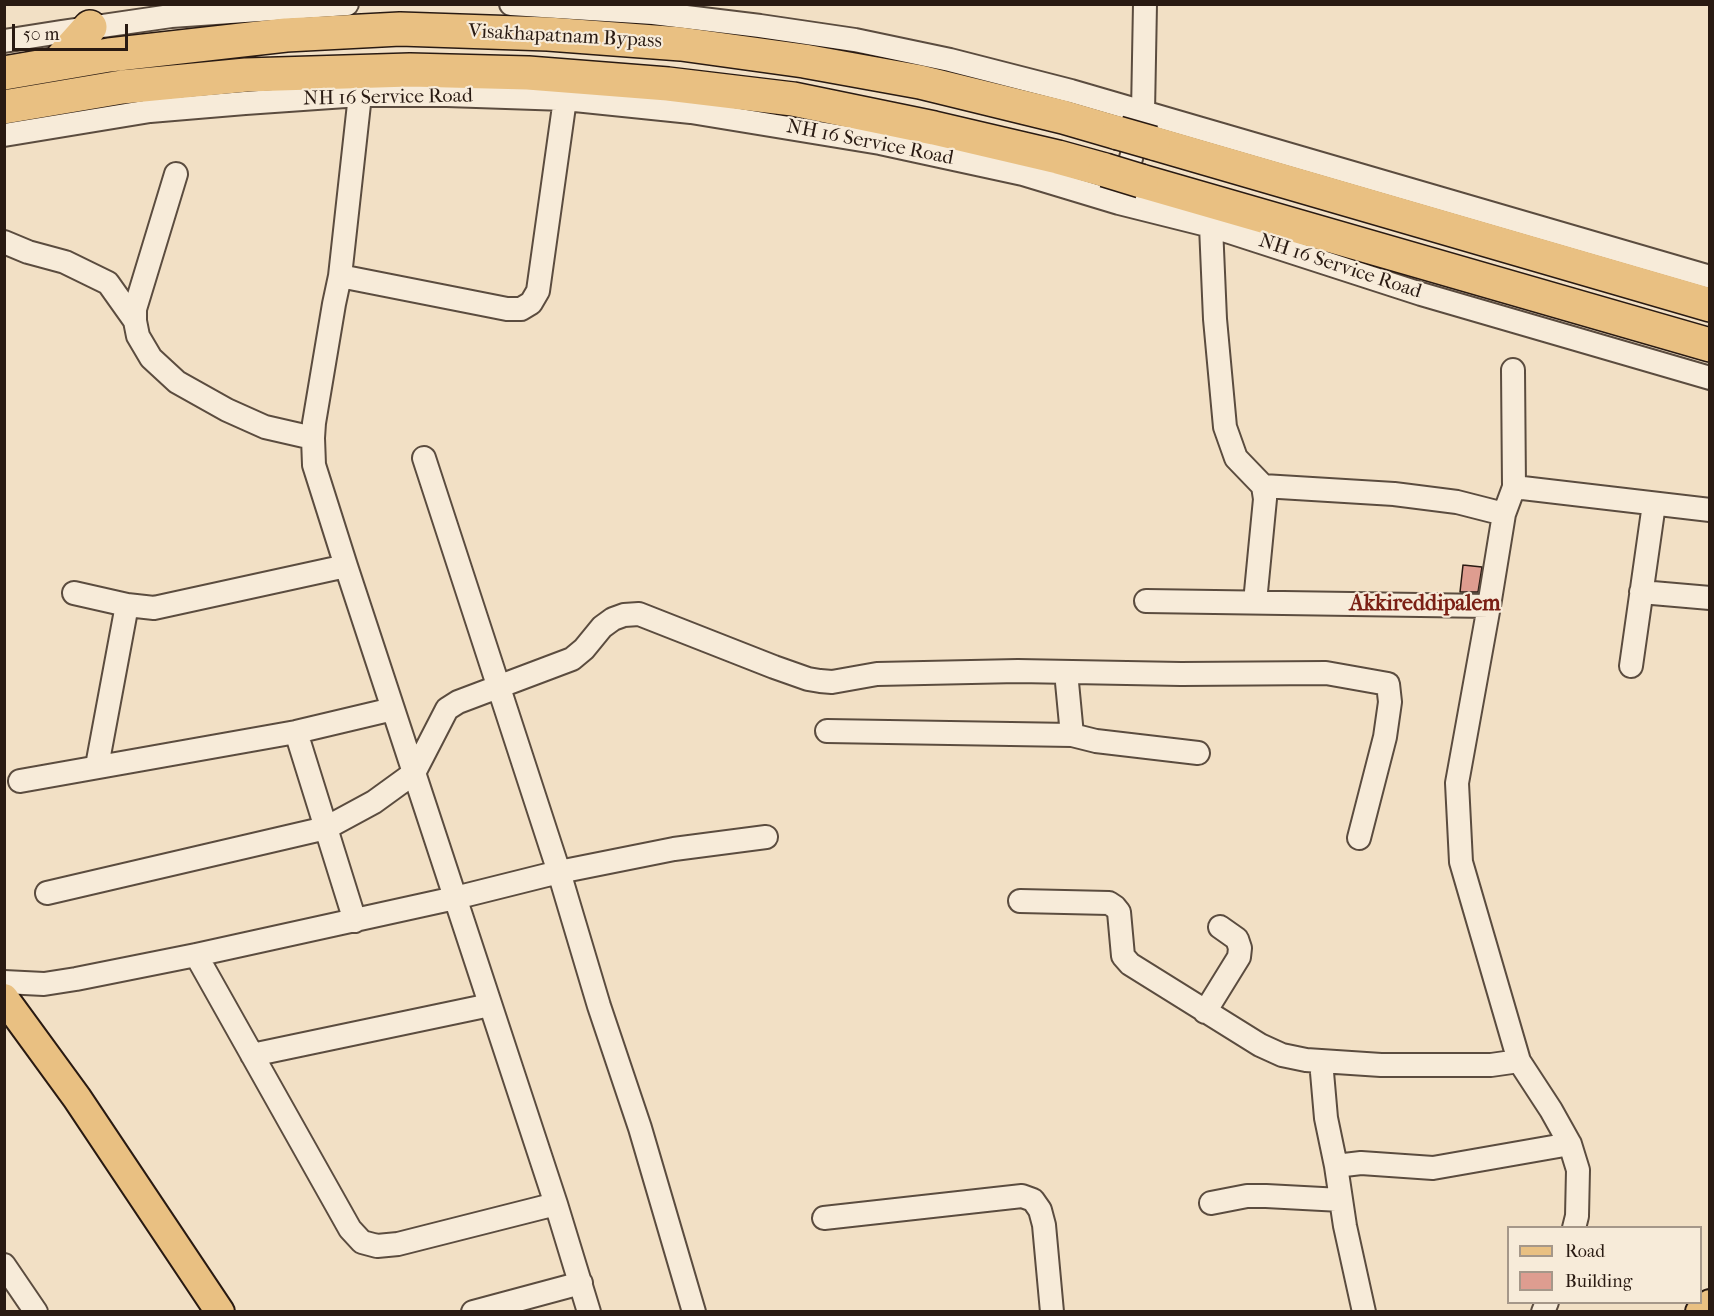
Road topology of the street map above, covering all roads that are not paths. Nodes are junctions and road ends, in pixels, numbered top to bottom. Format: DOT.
graph roads {
  1 [pos="346,4"];
  2 [pos="511,4"];
  3 [pos="1145,4"];
  4 [pos="695,11"];
  5 [pos="90,27"];
  6 [pos="4,41"];
  7 [pos="57,64"];
  8 [pos="4,73"];
  9 [pos="360,95"];
  10 [pos="565,99"];
  11 [pos="4,107"];
  12 [pos="1143,112"];
  13 [pos="4,135"];
  14 [pos="176,174"];
  15 [pos="1130,192"];
  16 [pos="1211,226"];
  17 [pos="4,242"];
  18 [pos="340,276"];
  19 [pos="1710,277"];
  20 [pos="1710,305"];
  21 [pos="135,321"];
  22 [pos="1710,345"];
  23 [pos="1513,370"];
  24 [pos="1710,378"];
  25 [pos="313,438"];
  26 [pos="424,458"];
  27 [pos="1263,486"];
  28 [pos="1514,487"];
  29 [pos="1654,504"];
  30 [pos="1710,510"];
  31 [pos="1504,514"];
  32 [pos="346,566"];
  33 [pos="1641,592"];
  34 [pos="74,593"];
  35 [pos="1710,598"];
  36 [pos="1146,601"];
  37 [pos="1256,602"];
  38 [pos="127,605"];
  39 [pos="1490,606"];
  40 [pos="1631,666"];
  41 [pos="1066,672"];
  42 [pos="499,686"];
  43 [pos="393,709"];
  44 [pos="827,731"];
  45 [pos="296,732"];
  46 [pos="1072,735"];
  47 [pos="1198,753"];
  48 [pos="97,766"];
  49 [pos="414,773"];
  50 [pos="20,781"];
  51 [pos="326,828"];
  52 [pos="766,837"];
  53 [pos="1359,838"];
  54 [pos="559,872"];
  55 [pos="47,893"];
  56 [pos="455,898"];
  57 [pos="1020,901"];
  58 [pos="355,921"];
  59 [pos="1220,927"];
  60 [pos="196,956"];
  61 [pos="4,982"];
  62 [pos="4,999"];
  63 [pos="490,1005"];
  64 [pos="1205,1012"];
  65 [pos="252,1055"];
  66 [pos="1519,1060"];
  67 [pos="1321,1061"];
  68 [pos="1570,1144"];
  69 [pos="1336,1166"];
  70 [pos="1341,1200"];
  71 [pos="1211,1203"];
  72 [pos="556,1204"];
  73 [pos="825,1218"];
  74 [pos="1574,1226"];
  75 [pos="4,1265"];
  76 [pos="581,1283"];
  77 [pos="1710,1304"];
  78 [pos="215,1310"];
  79 [pos="36,1311"];
  80 [pos="473,1311"];
  81 [pos="589,1311"];
  82 [pos="694,1311"];
  83 [pos="1052,1311"];
  84 [pos="1364,1311"];
  85 [pos="1700,1311"];
  1 -- 5 [label="street"];
  2 -- 4 [label="street"];
  3 -- 12 [label="street"];
  4 -- 12 [label="street"];
  5 -- 6 [label="street"];
  5 -- 7 [label="highway"];
  7 -- 8 [label="highway, Visakhapatnam Bypass"];
  7 -- 20 [label="highway, Visakhapatnam Bypass, bridge"];
  9 -- 10 [label="street, NH 16 Service Road"];
  9 -- 13 [label="street, NH 16 Service Road"];
  9 -- 18 [label="street"];
  10 -- 15 [label="street, NH 16 Service Road"];
  10 -- 18 [label="street"];
  11 -- 15 [label="highway, Visakhapatnam Bypass, bridge"];
  12 -- 15 [label="street"];
  12 -- 19 [label="street"];
  14 -- 21 [label="street"];
  15 -- 16 [label="street, NH 16 Service Road"];
  15 -- 22 [label="highway, Visakhapatnam Bypass"];
  16 -- 24 [label="street, NH 16 Service Road"];
  16 -- 27 [label="street"];
  17 -- 21 [label="street"];
  18 -- 25 [label="street"];
  21 -- 25 [label="street"];
  23 -- 28 [label="street"];
  25 -- 32 [label="street"];
  26 -- 42 [label="street"];
  27 -- 31 [label="street"];
  27 -- 37 [label="street"];
  28 -- 29 [label="street"];
  28 -- 31 [label="street"];
  29 -- 30 [label="street"];
  29 -- 33 [label="street"];
  31 -- 39 [label="street"];
  32 -- 38 [label="street"];
  32 -- 43 [label="street"];
  33 -- 35 [label="street"];
  33 -- 40 [label="street"];
  34 -- 38 [label="street"];
  36 -- 37 [label="street"];
  37 -- 39 [label="street"];
  38 -- 48 [label="street"];
  39 -- 66 [label="street"];
  41 -- 42 [label="street"];
  41 -- 46 [label="street"];
  41 -- 53 [label="street"];
  42 -- 49 [label="street"];
  42 -- 54 [label="street"];
  43 -- 45 [label="street"];
  43 -- 49 [label="street"];
  44 -- 46 [label="street"];
  45 -- 48 [label="street"];
  45 -- 51 [label="street"];
  46 -- 47 [label="street"];
  48 -- 50 [label="street"];
  49 -- 51 [label="street"];
  49 -- 56 [label="street"];
  51 -- 55 [label="street"];
  51 -- 58 [label="street"];
  52 -- 54 [label="street"];
  54 -- 56 [label="street"];
  54 -- 82 [label="street"];
  56 -- 58 [label="street"];
  56 -- 63 [label="street"];
  57 -- 64 [label="street"];
  58 -- 60 [label="street"];
  59 -- 64 [label="street"];
  60 -- 61 [label="street"];
  60 -- 65 [label="street"];
  62 -- 78 [label="main road"];
  63 -- 65 [label="street"];
  63 -- 72 [label="street"];
  64 -- 67 [label="street"];
  65 -- 72 [label="street"];
  66 -- 67 [label="street"];
  66 -- 68 [label="street"];
  67 -- 69 [label="street"];
  68 -- 69 [label="street"];
  68 -- 74 [label="street"];
  69 -- 70 [label="street"];
  70 -- 71 [label="street"];
  70 -- 84 [label="street"];
  72 -- 76 [label="street"];
  73 -- 83 [label="street"];
  75 -- 79 [label="street"];
  76 -- 80 [label="street"];
  76 -- 81 [label="street"];
  77 -- 85 [label="main road"];
}
